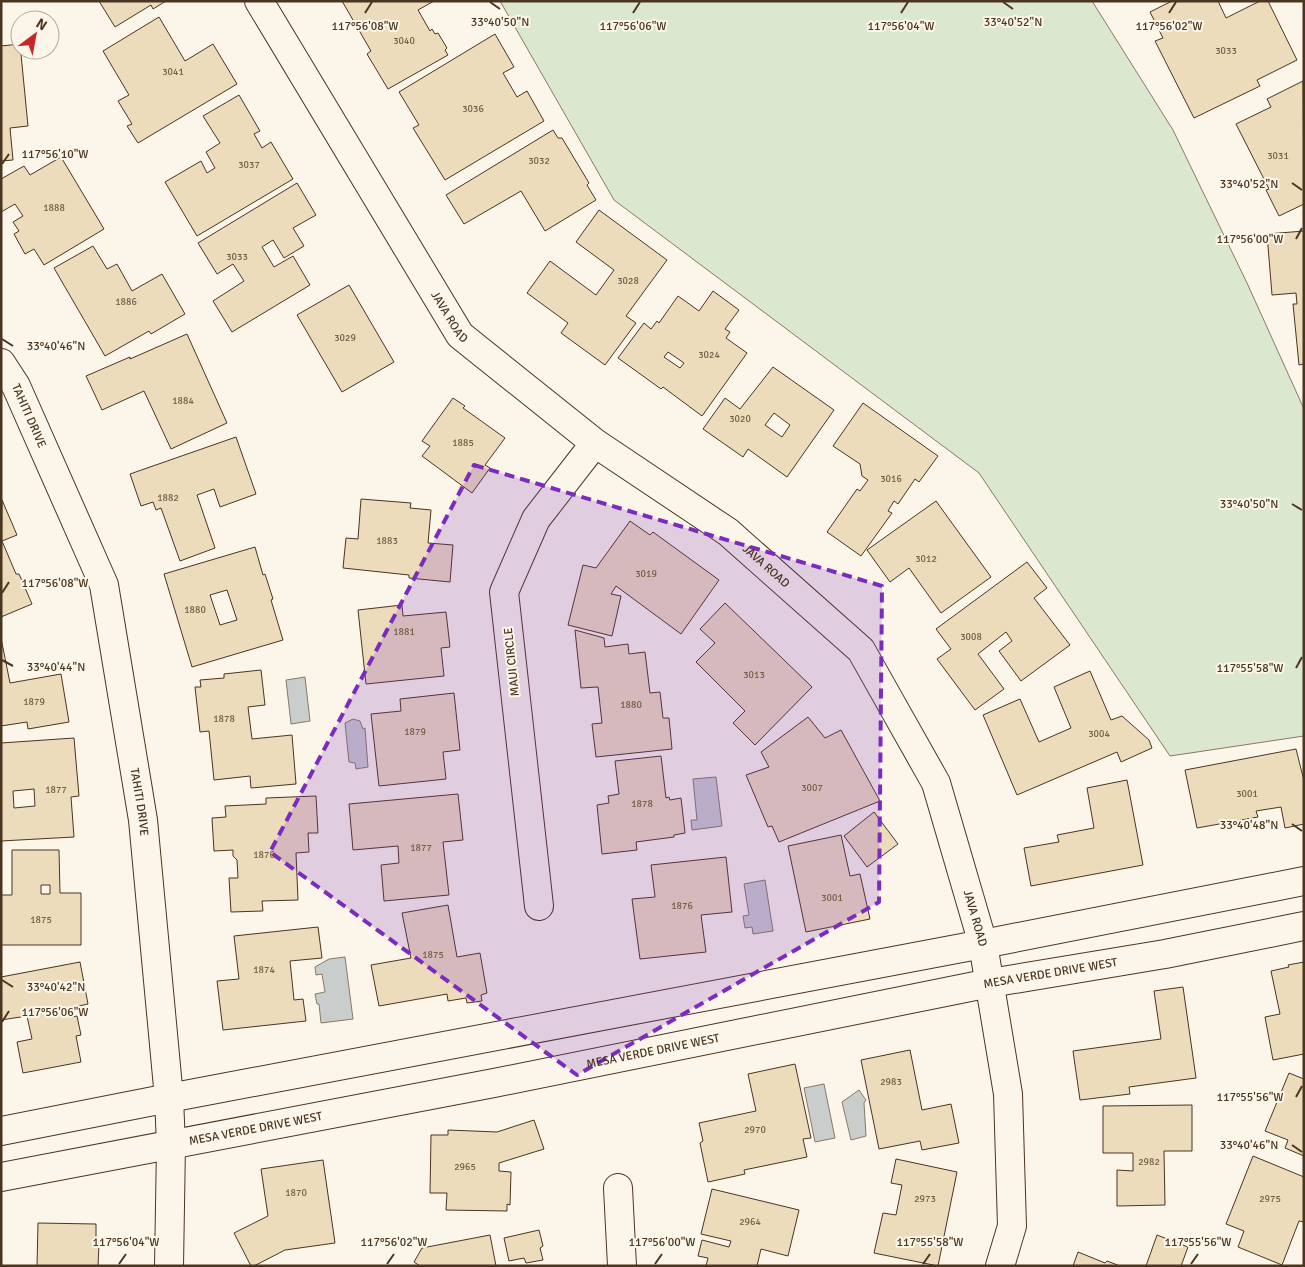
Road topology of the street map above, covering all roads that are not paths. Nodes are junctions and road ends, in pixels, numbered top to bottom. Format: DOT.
graph roads {
  1 [pos="259,1"];
  2 [pos="1,363"];
  3 [pos="595,443"];
  4 [pos="1304,881"];
  5 [pos="539,906"];
  6 [pos="1304,926"];
  7 [pos="984,944"];
  8 [pos="990,983"];
  9 [pos="168,1098"];
  10 [pos="1,1130"];
  11 [pos="171,1145"];
  12 [pos="1,1177"];
  13 [pos="618,1188"];
  14 [pos="169,1266"];
  15 [pos="622,1266"];
  16 [pos="1000,1266"];
  1 -- 3 [label="street, JAVA ROAD"];
  2 -- 9 [label="street, TAHITI DRIVE"];
  3 -- 5 [label="street, MAUI CIRCLE"];
  3 -- 7 [label="street, JAVA ROAD"];
  4 -- 7 [label="street"];
  6 -- 8 [label="street, MESA VERDE DRIVE WEST"];
  7 -- 8 [label="street, JAVA ROAD"];
  7 -- 9 [label="street"];
  8 -- 11 [label="street, MESA VERDE DRIVE WEST"];
  8 -- 16 [label="street, JAVA ROAD"];
  9 -- 10 [label="street"];
  9 -- 11 [label="street, TAHITI DRIVE"];
  11 -- 12 [label="street, MESA VERDE DRIVE WEST"];
  11 -- 14 [label="street, TAHITI DRIVE"];
  13 -- 15 [label="street"];
}
